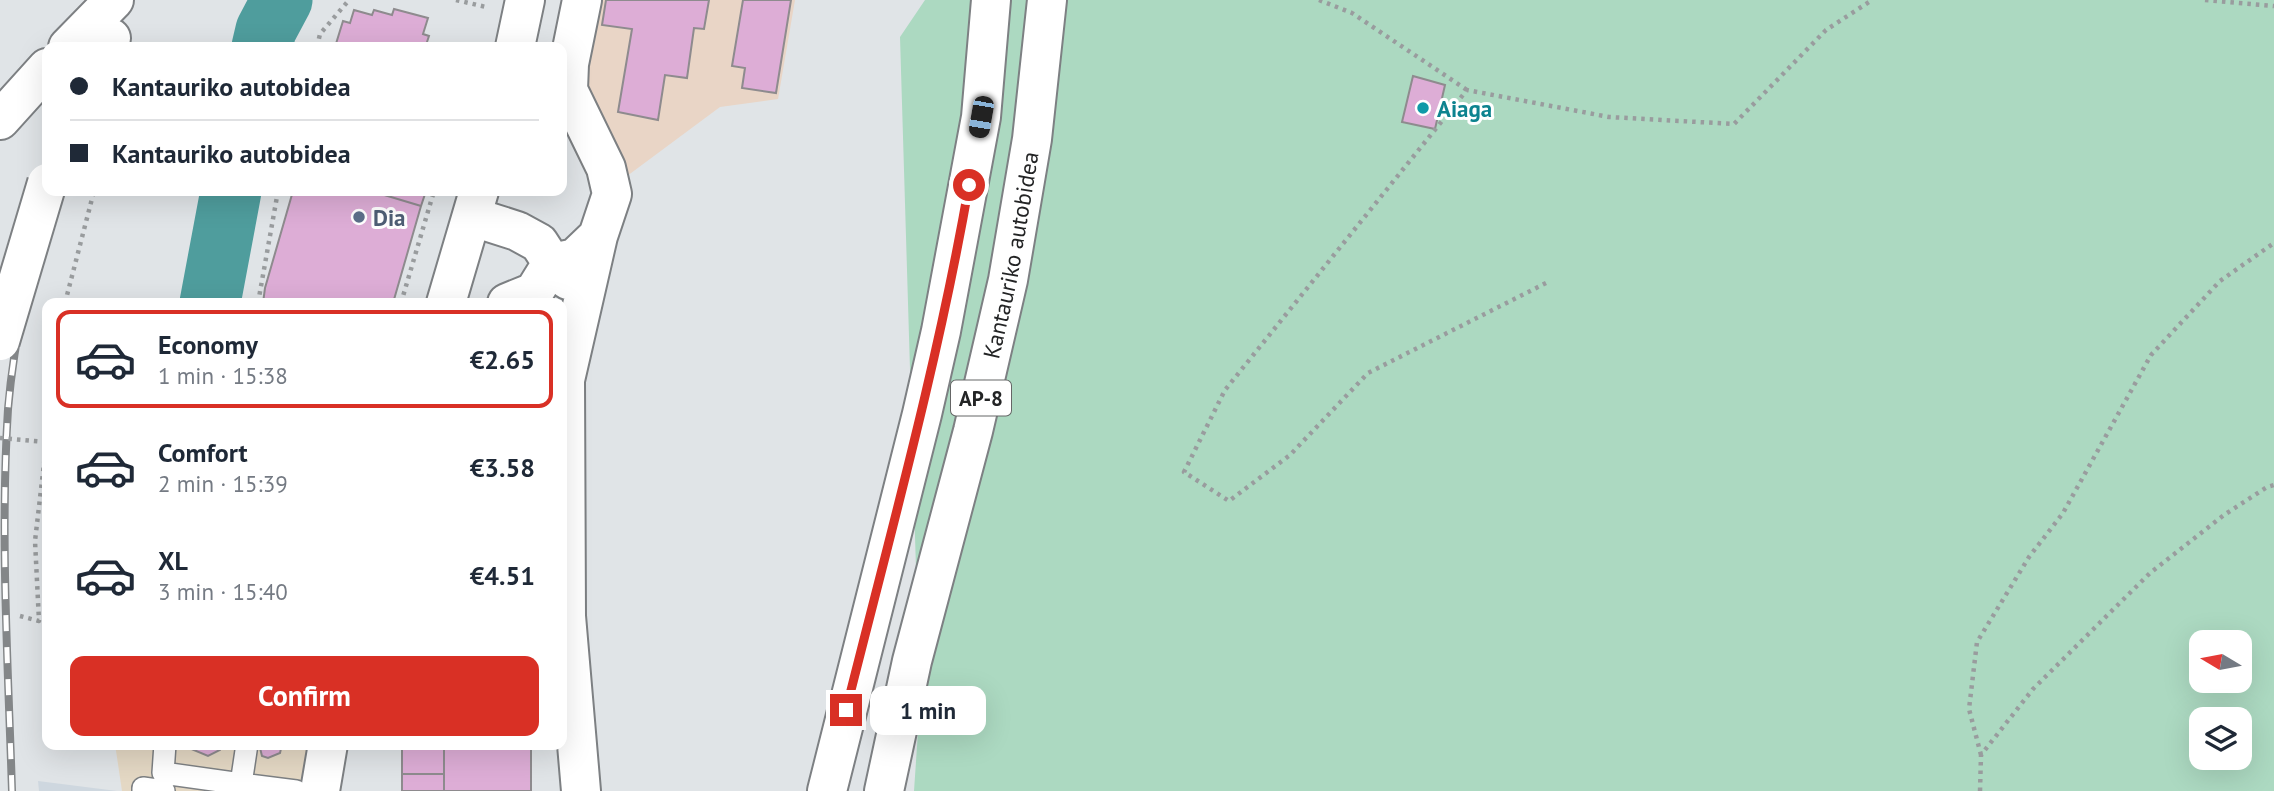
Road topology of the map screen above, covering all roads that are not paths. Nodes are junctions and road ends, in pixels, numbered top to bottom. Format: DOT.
graph roads {
  1 [pos="114,0"];
  2 [pos="582,0"];
  3 [pos="991,0"];
  4 [pos="1047,0"];
  5 [pos="511,5"];
  6 [pos="73,42"];
  7 [pos="515,42"];
  8 [pos="42,74"];
  9 [pos="0,120"];
  10 [pos="43,196"];
  11 [pos="476,204"];
  12 [pos="598,236"];
  13 [pos="533,290"];
  14 [pos="448,298"];
  15 [pos="581,311"];
  16 [pos="0,341"];
  17 [pos="567,365"];
  18 [pos="567,629"];
  19 [pos="165,750"];
  20 [pos="246,750"];
  21 [pos="327,750"];
  22 [pos="241,784"];
  23 [pos="143,791"];
  24 [pos="164,791"];
  25 [pos="296,791"];
  26 [pos="320,791"];
  27 [pos="581,791"];
  28 [pos="827,791"];
  29 [pos="884,791"];
  1 -- 6 [label="main road"];
  2 -- 12 [label="main road"];
  3 -- 28 [label="main road, AP-8"];
  4 -- 29 [label="main road, Kantauriko autobidea / AP-8"];
  5 -- 7 [label="main road"];
  8 -- 9 [label="main road"];
  10 -- 16 [label="main road, bridge"];
  11 -- 13 [label="main road"];
  11 -- 14 [label="main road"];
  12 -- 13 [label="main road"];
  12 -- 15 [label="main road"];
  13 -- 15 [label="main road"];
  15 -- 17 [label="main road"];
  18 -- 27 [label="main road"];
  19 -- 22 [label="lane"];
  20 -- 22 [label="lane"];
  21 -- 26 [label="main road"];
  22 -- 25 [label="lane"];
  23 -- 24 [label="lane"];
}
